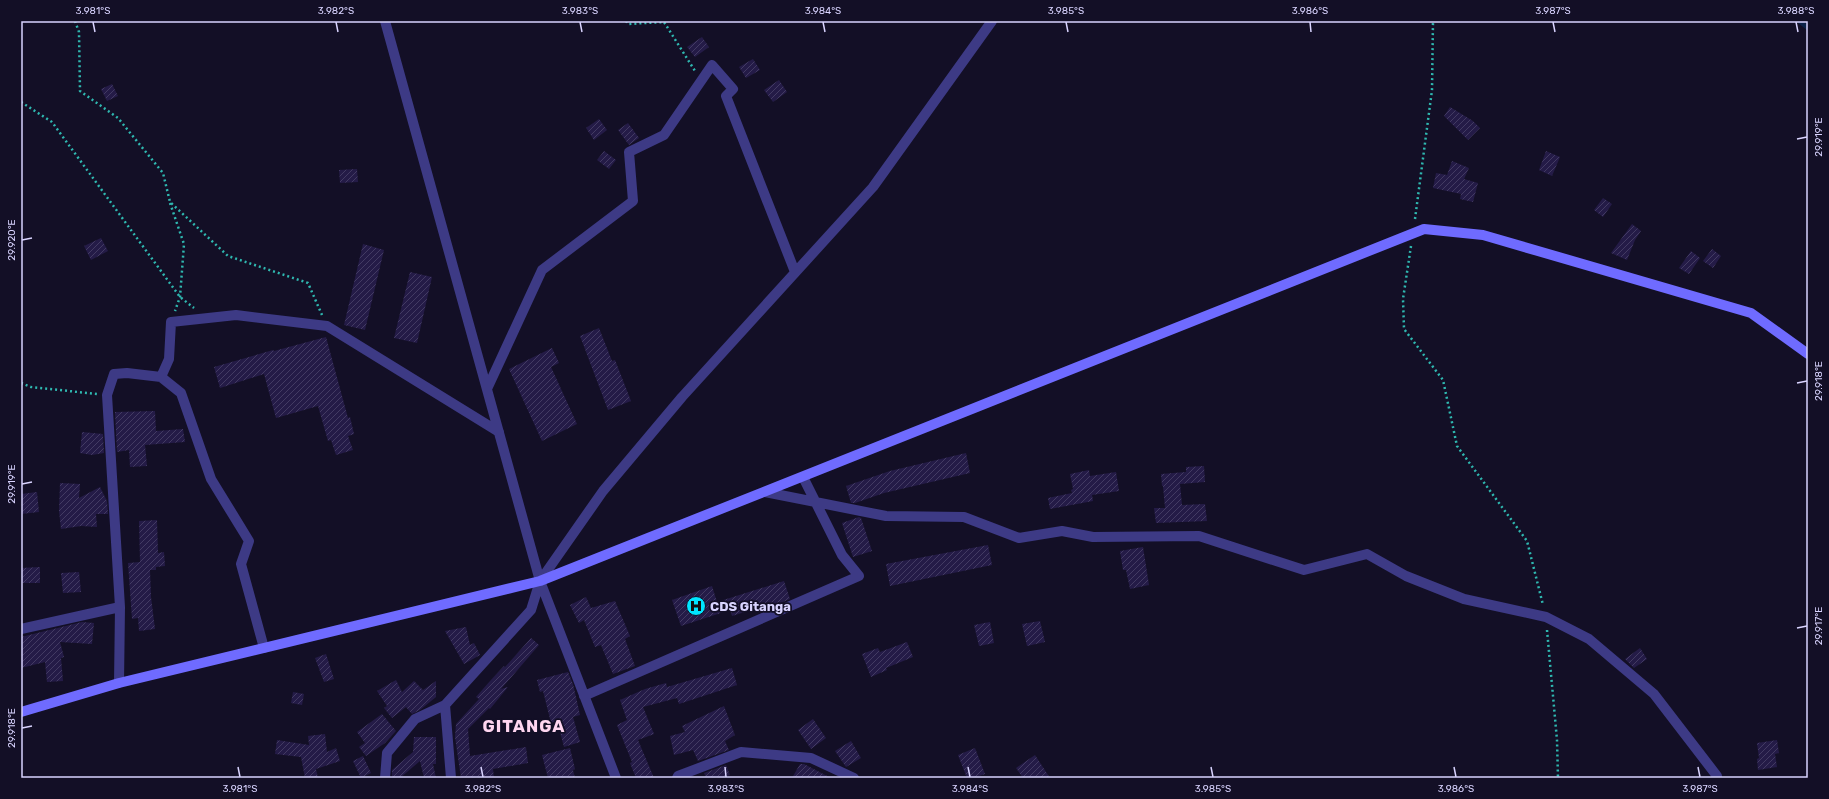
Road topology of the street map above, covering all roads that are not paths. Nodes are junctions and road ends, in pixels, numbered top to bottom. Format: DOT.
graph roads {
  1 [pos="385,21"];
  2 [pos="992,21"];
  3 [pos="796,272"];
  4 [pos="1808,354"];
  5 [pos="161,377"];
  6 [pos="487,389"];
  7 [pos="499,432"];
  8 [pos="803,477"];
  9 [pos="765,492"];
  10 [pos="815,502"];
  11 [pos="540,581"];
  12 [pos="120,607"];
  13 [pos="21,629"];
  14 [pos="264,648"];
  15 [pos="119,683"];
  16 [pos="584,696"];
  17 [pos="445,705"];
  18 [pos="21,712"];
  19 [pos="385,778"];
  20 [pos="451,778"];
  21 [pos="616,778"];
  22 [pos="677,778"];
  23 [pos="854,778"];
  24 [pos="1717,778"];
  1 -- 6 [label="street"];
  2 -- 3 [label="street"];
  3 -- 6 [label="street"];
  3 -- 11 [label="street"];
  4 -- 8 [label="main road"];
  5 -- 7 [label="street"];
  5 -- 12 [label="street"];
  5 -- 14 [label="street"];
  6 -- 7 [label="street"];
  7 -- 11 [label="street"];
  8 -- 9 [label="main road"];
  8 -- 10 [label="street"];
  9 -- 10 [label="street"];
  9 -- 11 [label="main road"];
  10 -- 16 [label="street"];
  10 -- 24 [label="street"];
  11 -- 14 [label="main road"];
  11 -- 16 [label="street"];
  11 -- 17 [label="street"];
  12 -- 13 [label="street"];
  12 -- 15 [label="street"];
  14 -- 15 [label="main road"];
  15 -- 18 [label="main road"];
  16 -- 21 [label="street"];
  17 -- 19 [label="street"];
  17 -- 20 [label="street"];
  22 -- 23 [label="street"];
}
